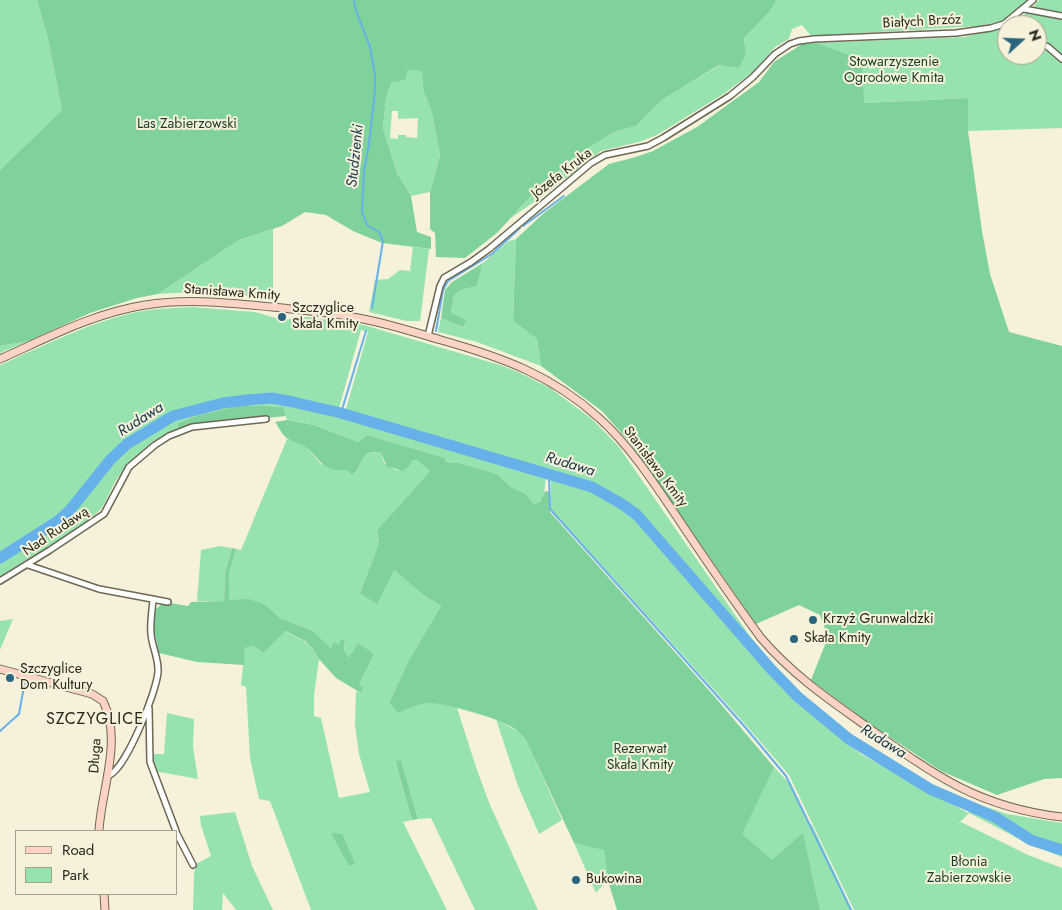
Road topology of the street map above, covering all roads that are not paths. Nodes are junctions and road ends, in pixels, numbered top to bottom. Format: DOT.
graph roads {
  1 [pos="1033,0"];
  2 [pos="1024,9"];
  3 [pos="1015,15"];
  4 [pos="1062,16"];
  5 [pos="997,26"];
  6 [pos="802,40"];
  7 [pos="1047,46"];
  8 [pos="1062,59"];
  9 [pos="428,336"];
  10 [pos="0,359"];
  11 [pos="266,420"];
  12 [pos="28,565"];
  13 [pos="0,581"];
  14 [pos="153,600"];
  15 [pos="168,602"];
  16 [pos="0,669"];
  17 [pos="148,705"];
  18 [pos="107,776"];
  19 [pos="1062,817"];
  20 [pos="99,830"];
  21 [pos="175,830"];
  22 [pos="178,836"];
  23 [pos="193,865"];
  24 [pos="104,895"];
  25 [pos="105,910"];
  1 -- 2 [label="street, Białych Brzóz"];
  2 -- 3 [label="street, Białych Brzóz"];
  2 -- 4 [label="street"];
  5 -- 6 [label="street, Białych Brzóz"];
  6 -- 9 [label="street, Józefa Kruka"];
  7 -- 8 [label="street"];
  9 -- 10 [label="main road, Stanisława Kmity"];
  9 -- 19 [label="main road, Stanisława Kmity"];
  11 -- 12 [label="street, Nad Rudawą"];
  12 -- 13 [label="street, Nad Rudawą"];
  12 -- 14 [label="street"];
  14 -- 15 [label="street"];
  14 -- 17 [label="street"];
  16 -- 18 [label="main road, Długa"];
  17 -- 18 [label="street"];
  17 -- 21 [label="street"];
  18 -- 20 [label="main road, Długa"];
  22 -- 23 [label="street"];
  24 -- 25 [label="main road"];
}
